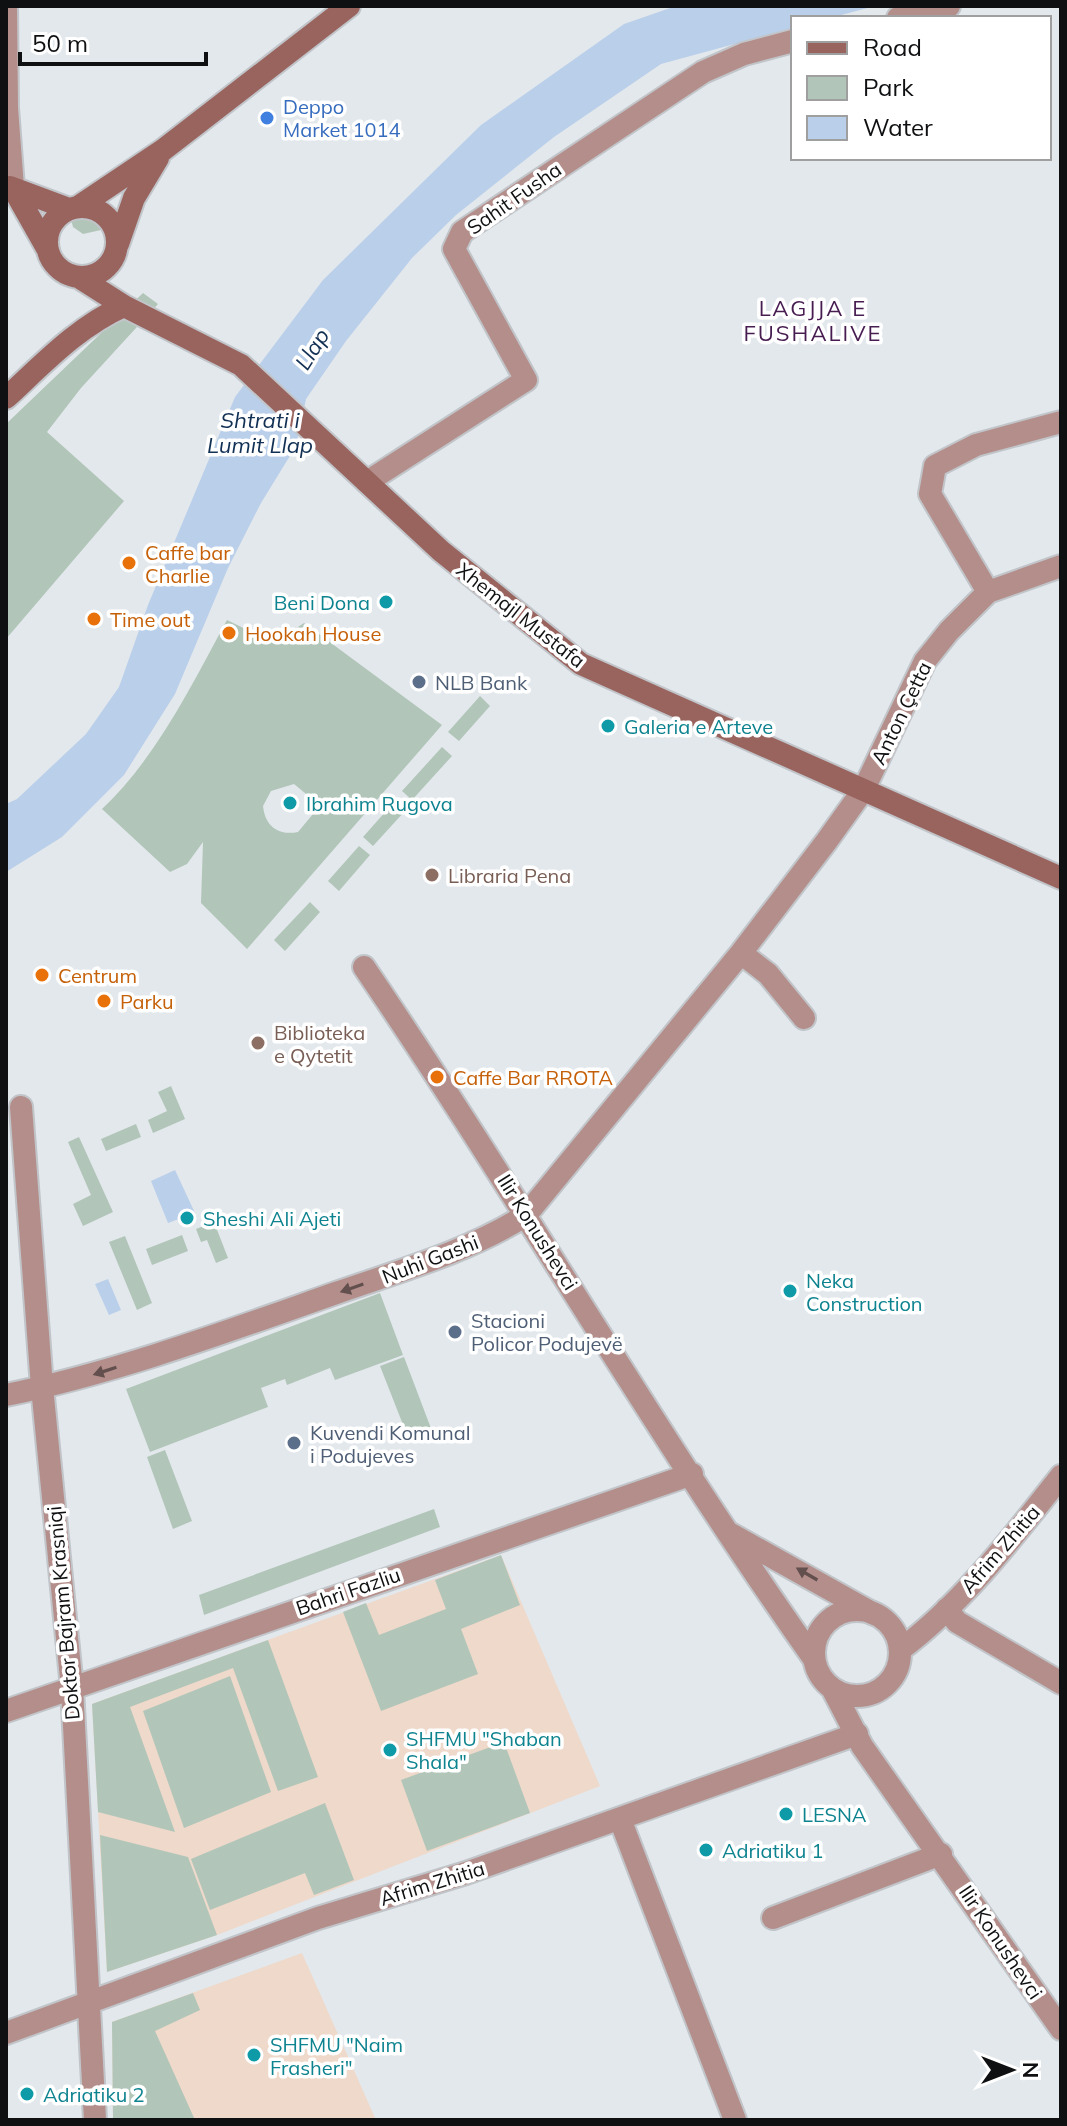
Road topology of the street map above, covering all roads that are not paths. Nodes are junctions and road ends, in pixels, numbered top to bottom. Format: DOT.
graph roads {
  1 [pos="6,6"];
  2 [pos="349,6"];
  3 [pos="949,6"];
  4 [pos="906,16"];
  5 [pos="791,42"];
  6 [pos="163,150"];
  7 [pos="10,186"];
  8 [pos="74,208"];
  9 [pos="117,247"];
  10 [pos="48,251"];
  11 [pos="80,278"];
  12 [pos="124,306"];
  13 [pos="6,398"];
  14 [pos="1061,422"];
  15 [pos="367,482"];
  16 [pos="1061,566"];
  17 [pos="988,592"];
  18 [pos="864,789"];
  19 [pos="1061,878"];
  20 [pos="741,953"];
  21 [pos="364,967"];
  22 [pos="804,1018"];
  23 [pos="21,1107"];
  24 [pos="526,1215"];
  25 [pos="42,1387"];
  26 [pos="6,1395"];
  27 [pos="692,1474"];
  28 [pos="1061,1476"];
  29 [pos="729,1533"];
  30 [pos="947,1609"];
  31 [pos="874,1614"];
  32 [pos="900,1650"];
  33 [pos="814,1659"];
  34 [pos="1061,1683"];
  35 [pos="885,1687"];
  36 [pos="72,1688"];
  37 [pos="833,1690"];
  38 [pos="6,1711"];
  39 [pos="857,1734"];
  40 [pos="620,1819"];
  41 [pos="941,1854"];
  42 [pos="773,1918"];
  43 [pos="90,2003"];
  44 [pos="1061,2029"];
  45 [pos="6,2033"];
  46 [pos="95,2120"];
  47 [pos="735,2120"];
  1 -- 7 [label="street"];
  2 -- 6 [label="main road"];
  3 -- 4 [label="street"];
  5 -- 15 [label="street, Sahit Fusha"];
  6 -- 8 [label="main road"];
  6 -- 9 [label="main road"];
  7 -- 8 [label="main road"];
  7 -- 10 [label="main road"];
  8 -- 9 [label="main road"];
  8 -- 10 [label="main road"];
  9 -- 11 [label="main road"];
  9 -- 12 [label="main road"];
  10 -- 11 [label="main road"];
  11 -- 12 [label="main road, Xhemajl Mustafa"];
  12 -- 13 [label="main road"];
  12 -- 15 [label="main road, Xhemajl Mustafa"];
  14 -- 17 [label="street"];
  15 -- 18 [label="main road, Xhemajl Mustafa"];
  16 -- 17 [label="street, Anton Çetta"];
  17 -- 18 [label="street, Anton Çetta"];
  18 -- 19 [label="main road, Xhemajl Mustafa"];
  18 -- 20 [label="street, Nuhi Gashi"];
  20 -- 22 [label="street"];
  20 -- 24 [label="street, Nuhi Gashi"];
  21 -- 24 [label="street, Ilir Konushevci"];
  23 -- 25 [label="street, Doktor Bajram Krasniqi"];
  24 -- 25 [label="street, Nuhi Gashi, one-way"];
  24 -- 27 [label="street, Ilir Konushevci"];
  25 -- 26 [label="street, Nuhi Gashi"];
  25 -- 36 [label="street, Doktor Bajram Krasniqi"];
  27 -- 29 [label="street, Ilir Konushevci"];
  27 -- 36 [label="street, Bahri Fazliu"];
  28 -- 30 [label="street, Afrim Zhitia"];
  31 -- 29 [label="street, one-way"];
  29 -- 33 [label="street, Ilir Konushevci"];
  30 -- 32 [label="street, Afrim Zhitia"];
  30 -- 34 [label="street"];
  31 -- 32 [label="street"];
  31 -- 33 [label="street"];
  32 -- 35 [label="street"];
  33 -- 37 [label="street"];
  35 -- 37 [label="street"];
  35 -- 39 [label="street"];
  36 -- 38 [label="street, Bahri Fazliu"];
  36 -- 43 [label="street, Doktor Bajram Krasniqi"];
  37 -- 39 [label="street"];
  39 -- 40 [label="street, Afrim Zhitia"];
  39 -- 41 [label="street, Ilir Konushevci"];
  40 -- 43 [label="street, Afrim Zhitia"];
  40 -- 47 [label="street"];
  41 -- 42 [label="street"];
  41 -- 44 [label="street, Ilir Konushevci"];
  43 -- 45 [label="street, Afrim Zhitia"];
  43 -- 46 [label="street, Doktor Bajram Krasniqi"];
}
